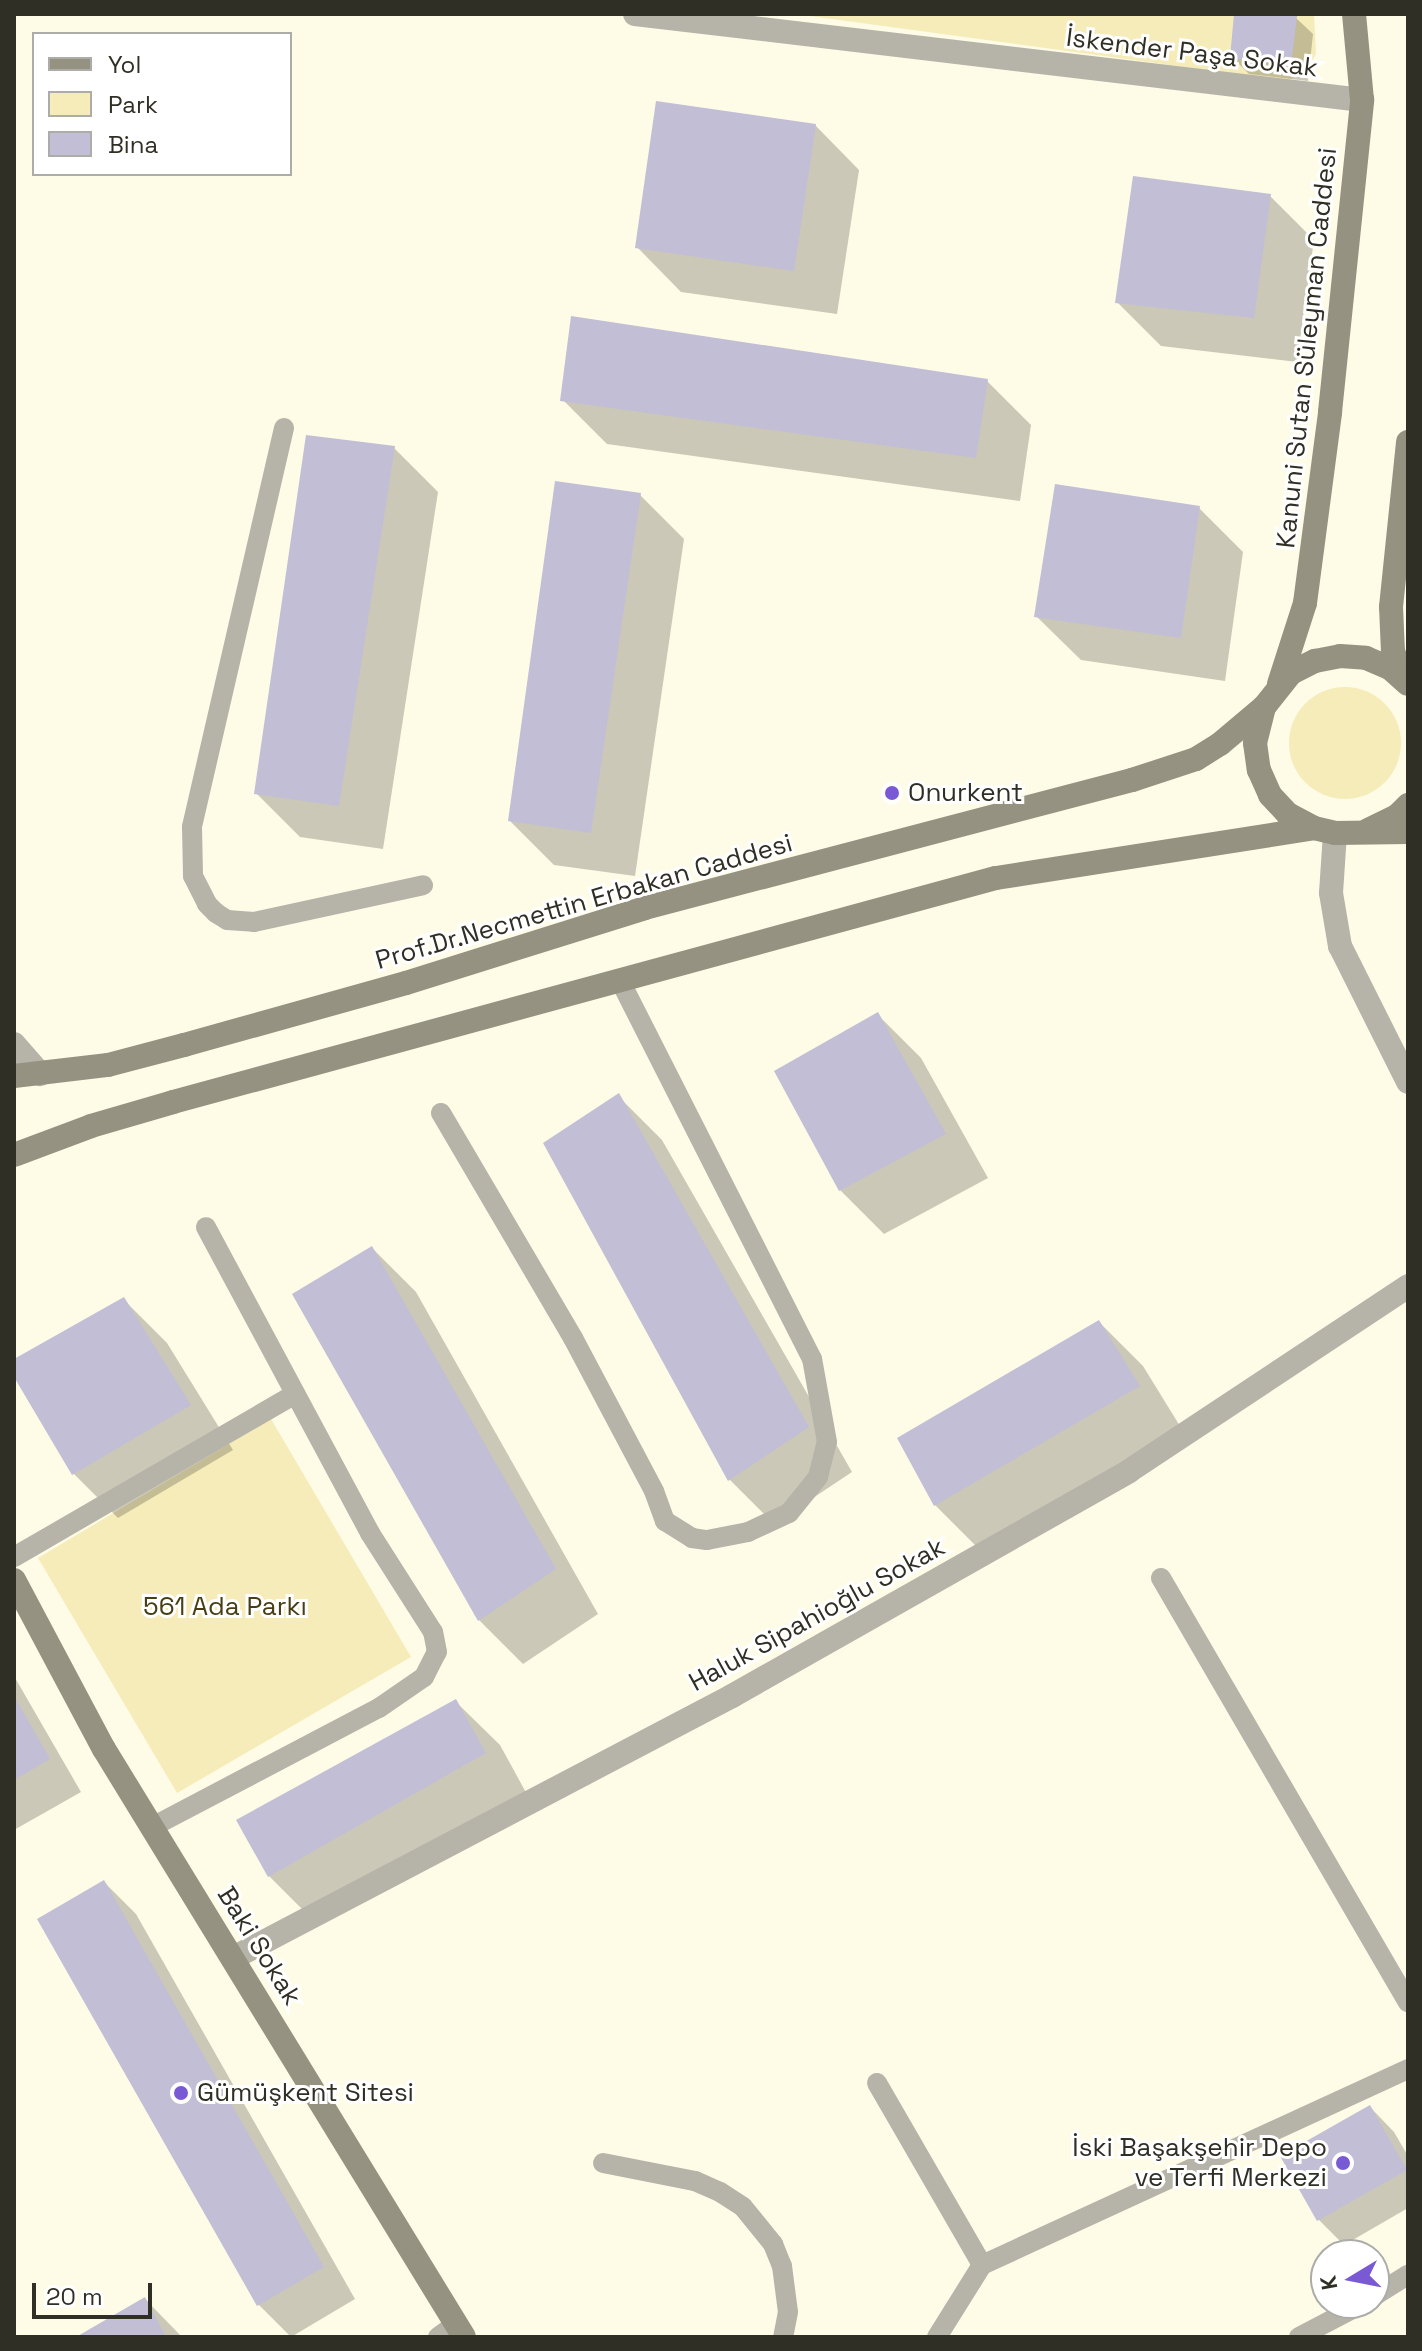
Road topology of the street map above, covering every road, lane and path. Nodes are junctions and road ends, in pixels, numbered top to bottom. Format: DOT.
graph roads {
  1 [pos="635,14"];
  2 [pos="1354,14"];
  3 [pos="1362,100"];
  4 [pos="284,428"];
  5 [pos="1408,442"];
  6 [pos="1406,682"];
  7 [pos="1279,684"];
  8 [pos="1264,707"];
  9 [pos="1408,805"];
  10 [pos="1336,832"];
  11 [pos="1408,832"];
  12 [pos="423,885"];
  13 [pos="620,980"];
  14 [pos="14,1044"];
  15 [pos="40,1074"];
  16 [pos="14,1076"];
  17 [pos="1408,1082"];
  18 [pos="441,1113"];
  19 [pos="14,1155"];
  20 [pos="206,1227"];
  21 [pos="1408,1286"];
  22 [pos="295,1394"];
  23 [pos="14,1557"];
  24 [pos="1161,1578"];
  25 [pos="14,1580"];
  26 [pos="152,1827"];
  27 [pos="233,1958"];
  28 [pos="1408,2002"];
  29 [pos="1408,2069"];
  30 [pos="877,2083"];
  31 [pos="603,2163"];
  32 [pos="982,2265"];
  33 [pos="1408,2275"];
  34 [pos="1390,2286"];
  35 [pos="1333,2319"];
  36 [pos="453,2333"];
  37 [pos="783,2337"];
  38 [pos="937,2337"];
  39 [pos="1299,2337"];
  1 -- 3 [label="street, İskender Paşa Sokak"];
  2 -- 3 [label="main road, Kanuni Sutan Süleyman Caddesi"];
  3 -- 7 [label="main road, Kanuni Sutan Süleyman Caddesi"];
  4 -- 12 [label="lane"];
  5 -- 6 [label="main road"];
  6 -- 7 [label="main road, Prof.Dr.Necmettin Erbakan Caddesi"];
  7 -- 8 [label="main road, Prof.Dr.Necmettin Erbakan Caddesi"];
  8 -- 10 [label="main road"];
  8 -- 15 [label="main road, Prof.Dr.Necmettin Erbakan Caddesi"];
  9 -- 10 [label="main road"];
  10 -- 11 [label="main road"];
  10 -- 13 [label="main road"];
  10 -- 17 [label="street"];
  13 -- 18 [label="lane"];
  13 -- 19 [label="main road"];
  14 -- 15 [label="street"];
  15 -- 16 [label="main road, Prof.Dr.Necmettin Erbakan Caddesi"];
  20 -- 22 [label="lane"];
  21 -- 27 [label="street, Haluk Sipahioğlu Sokak"];
  22 -- 23 [label="lane"];
  22 -- 26 [label="lane"];
  24 -- 28 [label="lane"];
  25 -- 26 [label="main road, Baki Sokak"];
  26 -- 27 [label="main road, Baki Sokak"];
  27 -- 36 [label="main road, Baki Sokak"];
  29 -- 32 [label="lane"];
  30 -- 32 [label="lane"];
  31 -- 37 [label="lane"];
  32 -- 38 [label="lane"];
  33 -- 34 [label="lane"];
  35 -- 39 [label="lane"];
}
